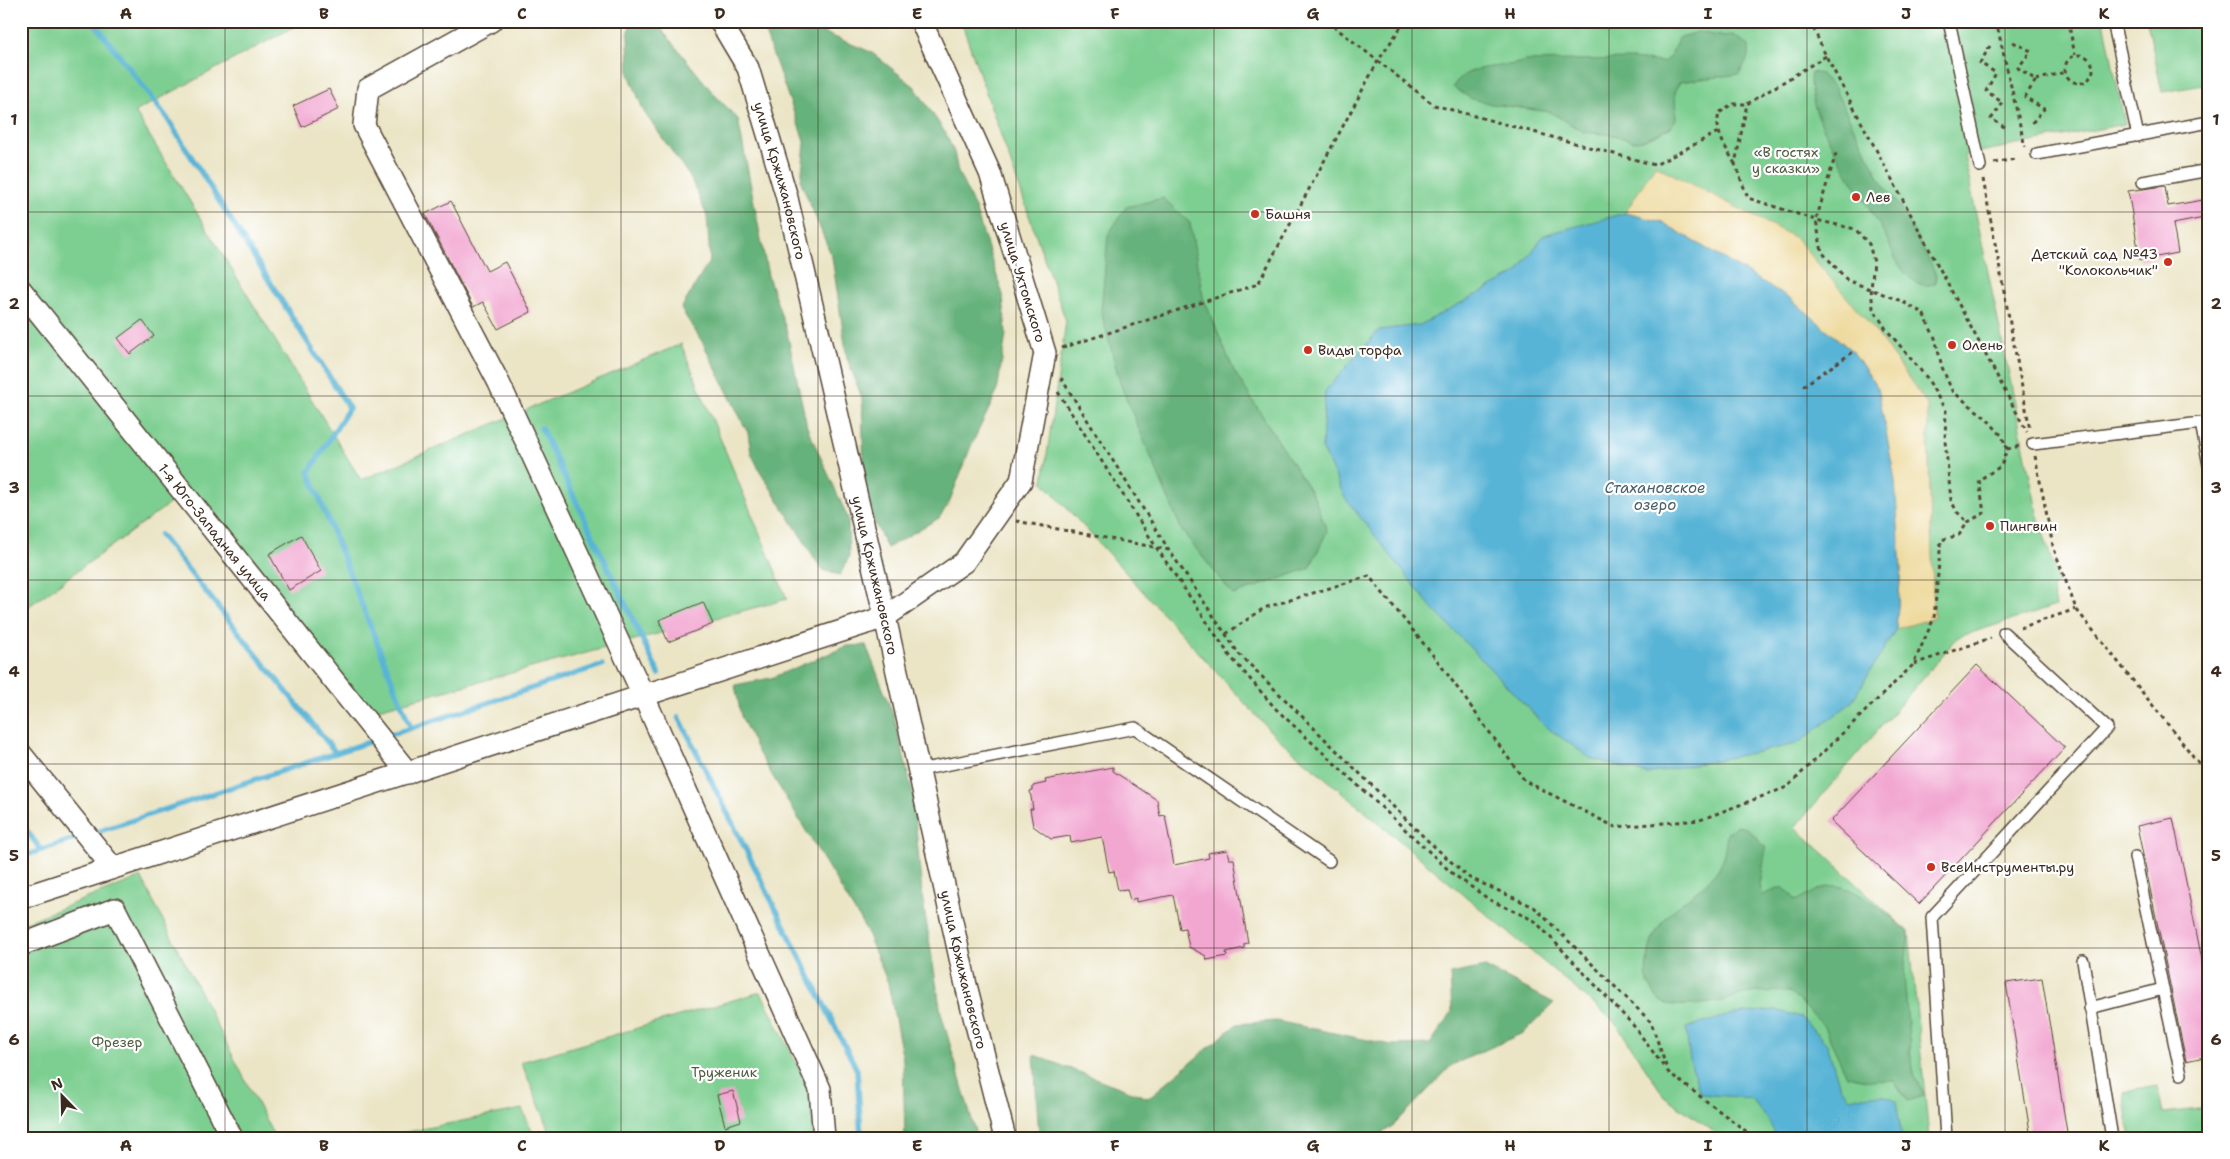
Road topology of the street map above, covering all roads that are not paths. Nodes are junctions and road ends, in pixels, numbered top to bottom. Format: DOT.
graph roads {
  1 [pos="491,21"];
  2 [pos="720,21"];
  3 [pos="921,21"];
  4 [pos="1949,21"];
  5 [pos="2113,21"];
  6 [pos="2209,122"];
  7 [pos="2138,136"];
  8 [pos="2032,156"];
  9 [pos="1980,166"];
  10 [pos="2209,170"];
  11 [pos="2143,182"];
  12 [pos="21,290"];
  13 [pos="2205,423"];
  14 [pos="2033,444"];
  15 [pos="2209,465"];
  16 [pos="885,617"];
  17 [pos="2004,633"];
  18 [pos="644,697"];
  19 [pos="21,754"];
  20 [pos="919,770"];
  21 [pos="408,773"];
  22 [pos="2135,857"];
  23 [pos="1329,861"];
  24 [pos="113,868"];
  25 [pos="21,898"];
  26 [pos="21,944"];
  27 [pos="2083,961"];
  28 [pos="2163,989"];
  29 [pos="2090,1008"];
  30 [pos="2181,1074"];
  31 [pos="232,1138"];
  32 [pos="824,1138"];
  33 [pos="1005,1138"];
  34 [pos="1946,1138"];
  35 [pos="2112,1138"];
  1 -- 18 [label="street"];
  2 -- 16 [label="street, улица Кржижановского"];
  3 -- 16 [label="street, улица Ухтомского"];
  4 -- 9 [label="lane"];
  5 -- 7 [label="lane"];
  6 -- 7 [label="lane"];
  7 -- 8 [label="lane"];
  10 -- 11 [label="lane"];
  12 -- 21 [label="street, 1-я Юго-Западная улица"];
  13 -- 14 [label="lane"];
  13 -- 15 [label="lane"];
  16 -- 18 [label="street, улица Ухтомского"];
  16 -- 20 [label="street, улица Кржижановского"];
  17 -- 34 [label="lane"];
  18 -- 21 [label="street, улица Ухтомского"];
  18 -- 32 [label="street"];
  19 -- 24 [label="street"];
  20 -- 23 [label="lane"];
  20 -- 33 [label="street, улица Кржижановского"];
  21 -- 24 [label="street, улица Ухтомского"];
  22 -- 28 [label="lane"];
  24 -- 25 [label="street, улица Ухтомского"];
  26 -- 31 [label="street"];
  27 -- 29 [label="lane"];
  28 -- 29 [label="lane"];
  28 -- 30 [label="lane"];
  29 -- 35 [label="lane"];
}
